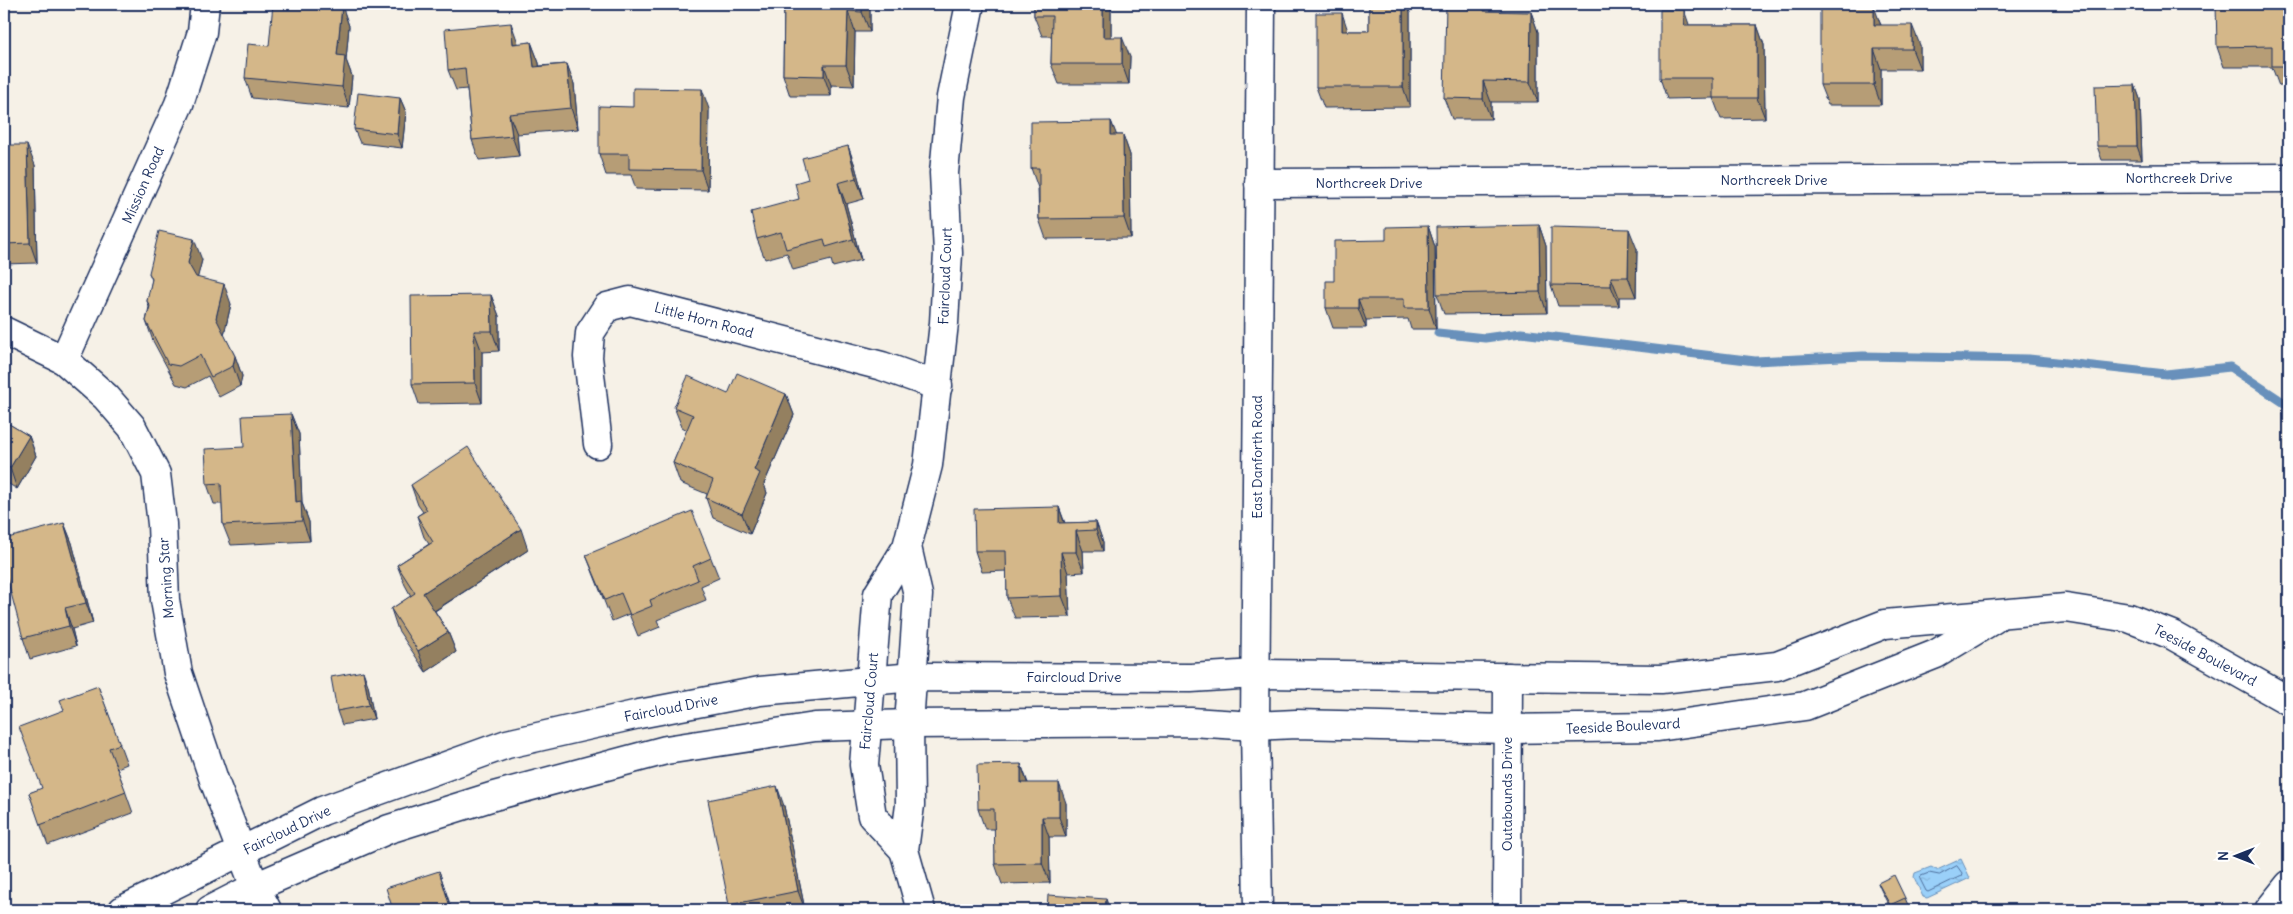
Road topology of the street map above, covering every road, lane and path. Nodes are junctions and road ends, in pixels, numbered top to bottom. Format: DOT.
graph roads {
  1 [pos="205,4"];
  2 [pos="970,4"];
  3 [pos="1261,4"];
  4 [pos="2289,178"];
  5 [pos="1259,183"];
  6 [pos="4,331"];
  7 [pos="64,360"];
  8 [pos="938,386"];
  9 [pos="598,444"];
  10 [pos="908,547"];
  11 [pos="1999,616"];
  12 [pos="1255,674"];
  13 [pos="913,677"];
  14 [pos="1508,677"];
  15 [pos="871,680"];
  16 [pos="2289,701"];
  17 [pos="909,724"];
  18 [pos="867,725"];
  19 [pos="1255,726"];
  20 [pos="1508,729"];
  21 [pos="904,850"];
  22 [pos="242,852"];
  23 [pos="2289,885"];
  24 [pos="261,899"];
  25 [pos="123,910"];
  26 [pos="210,910"];
  27 [pos="921,910"];
  28 [pos="1258,910"];
  29 [pos="1507,910"];
  30 [pos="2268,910"];
  1 -- 7 [label="street, Mission Road"];
  2 -- 8 [label="street, Faircloud Court"];
  3 -- 5 [label="street, East Danforth Road"];
  4 -- 5 [label="street, Northcreek Drive"];
  5 -- 12 [label="street, East Danforth Road"];
  6 -- 7 [label="street, Morning Star"];
  7 -- 22 [label="street, Morning Star"];
  8 -- 9 [label="street, Little Horn Road"];
  8 -- 10 [label="street, Faircloud Court"];
  10 -- 13 [label="street, Faircloud Court"];
  10 -- 15 [label="street, Faircloud Court"];
  11 -- 14 [label="street, Teeside Boulevard"];
  11 -- 16 [label="street, Teeside Boulevard"];
  11 -- 20 [label="street, Teeside Boulevard"];
  12 -- 13 [label="street, Faircloud Drive"];
  12 -- 14 [label="street, Teeside Boulevard"];
  12 -- 19 [label="street, East Danforth Road"];
  13 -- 15 [label="street, Faircloud Drive"];
  13 -- 17 [label="street, Faircloud Court"];
  14 -- 20 [label="street, Outabounds Drive"];
  15 -- 18 [label="street, Faircloud Court"];
  15 -- 22 [label="street, Faircloud Drive"];
  17 -- 18 [label="street"];
  17 -- 19 [label="street"];
  17 -- 21 [label="street, Faircloud Court"];
  18 -- 21 [label="street, Faircloud Court"];
  18 -- 24 [label="street"];
  19 -- 20 [label="street, Teeside Boulevard"];
  19 -- 28 [label="street, East Danforth Road"];
  20 -- 29 [label="street, Outabounds Drive"];
  21 -- 27 [label="street, Faircloud Court"];
  22 -- 24 [label="street, Morning Star"];
  22 -- 25 [label="street, Faircloud Drive"];
  23 -- 30 [label="street"];
  24 -- 26 [label="street"];
}
